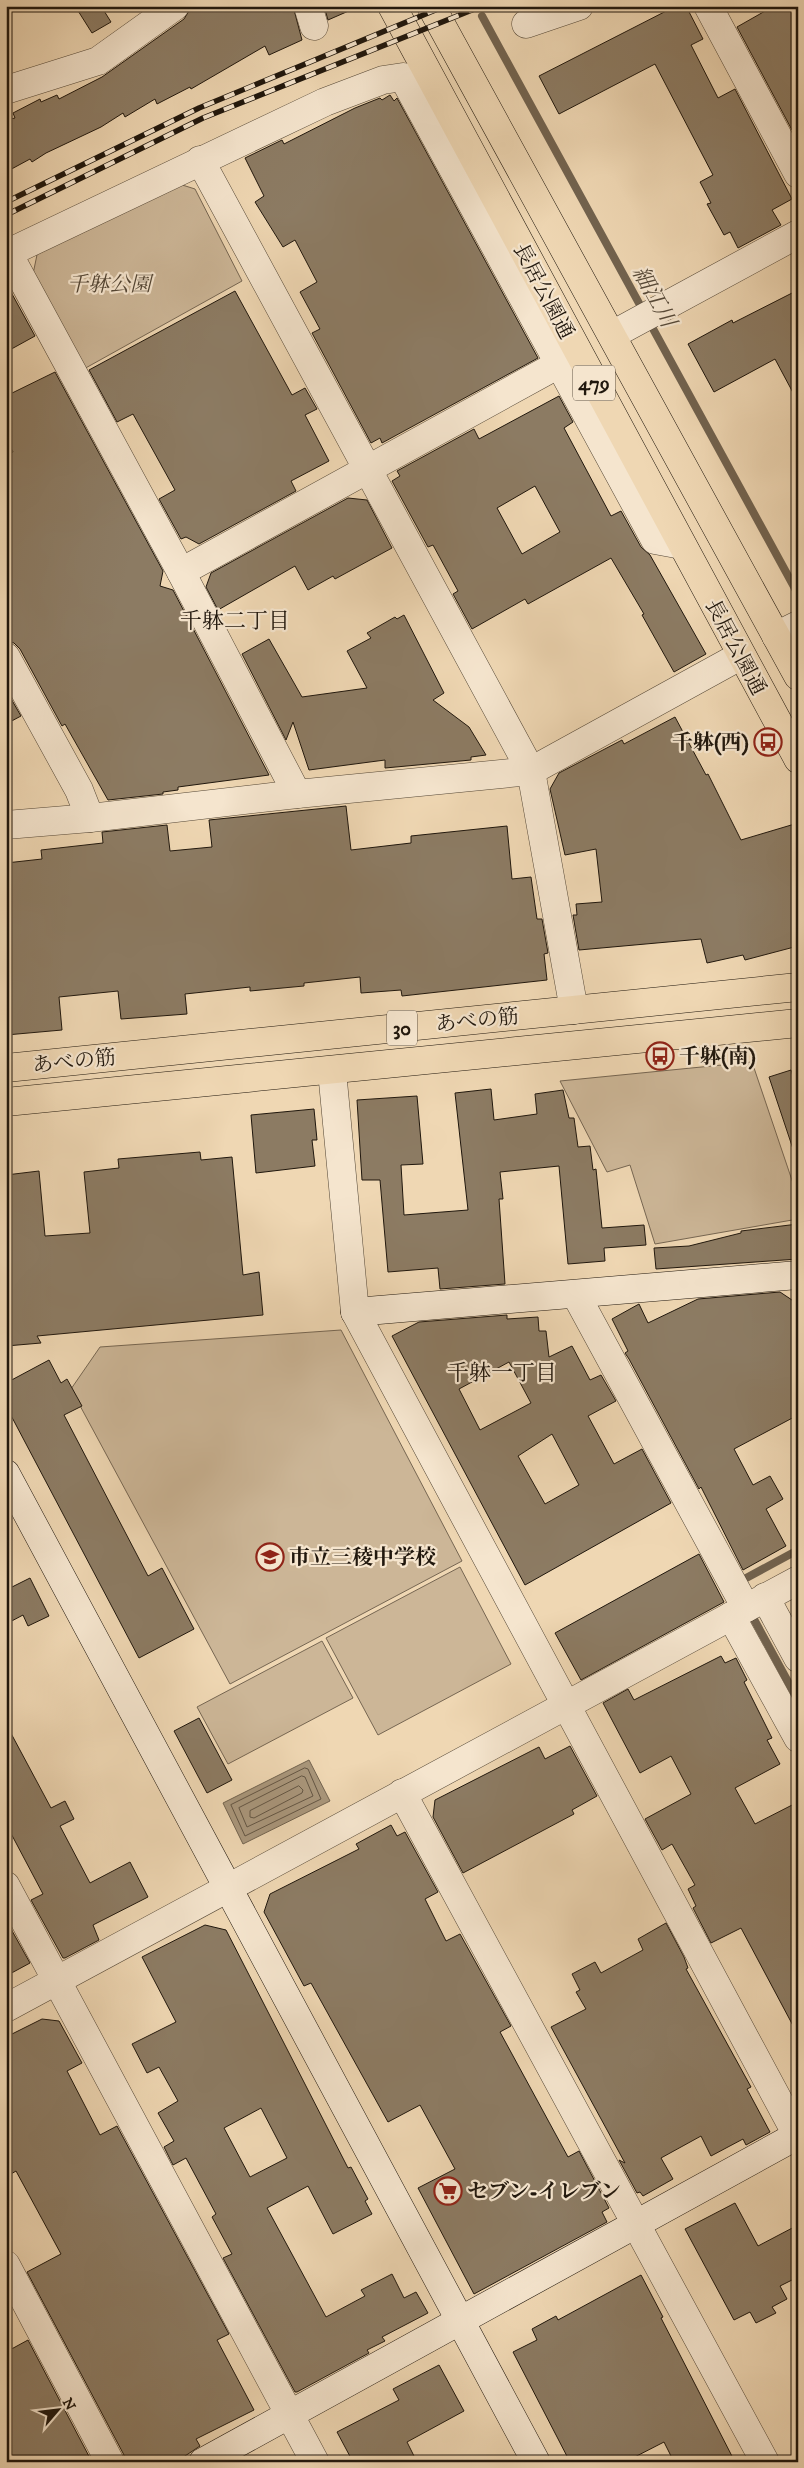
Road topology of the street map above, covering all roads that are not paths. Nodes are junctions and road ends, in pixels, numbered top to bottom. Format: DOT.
graph roads {
  1 [pos="175,6"];
  2 [pos="392,6"];
  3 [pos="431,6"];
  4 [pos="579,6"];
  5 [pos="708,6"];
  6 [pos="526,24"];
  7 [pos="6,90"];
  8 [pos="200,160"];
  9 [pos="798,174"];
  10 [pos="798,234"];
  11 [pos="7,254"];
  12 [pos="623,329"];
  13 [pos="559,364"];
  14 [pos="366,470"];
  15 [pos="682,545"];
  16 [pos="181,572"];
  17 [pos="787,630"];
  18 [pos="740,656"];
  19 [pos="6,657"];
  20 [pos="798,676"];
  21 [pos="798,759"];
  22 [pos="530,771"];
  23 [pos="297,794"];
  24 [pos="90,818"];
  25 [pos="6,825"];
  26 [pos="798,987"];
  27 [pos="574,1010"];
  28 [pos="798,1023"];
  29 [pos="6,1068"];
  30 [pos="332,1071"];
  31 [pos="6,1102"];
  32 [pos="798,1275"];
  33 [pos="576,1295"];
  34 [pos="356,1312"];
  35 [pos="6,1474"];
  36 [pos="798,1580"];
  37 [pos="747,1607"];
  38 [pos="798,1658"];
  39 [pos="566,1705"];
  40 [pos="798,1738"];
  41 [pos="402,1793"];
  42 [pos="6,1886"];
  43 [pos="228,1887"];
  44 [pos="57,1980"];
  45 [pos="6,2008"];
  46 [pos="798,2135"];
  47 [pos="636,2222"];
  48 [pos="6,2265"];
  49 [pos="460,2320"];
  50 [pos="289,2414"];
  51 [pos="110,2462"];
  52 [pos="202,2462"];
  53 [pos="315,2462"];
  54 [pos="536,2462"];
  55 [pos="765,2462"];
  1 -- 7 [label="street"];
  2 -- 15 [label="main road, 長居公園通 / 479"];
  3 -- 12 [label="main road, 長居公園通 / 479"];
  4 -- 6 [label="street"];
  5 -- 9 [label="street"];
  8 -- 11 [label="street"];
  8 -- 13 [label="street"];
  8 -- 14 [label="street"];
  10 -- 12 [label="street"];
  11 -- 16 [label="street"];
  12 -- 17 [label="main road, 長居公園通 / 479"];
  13 -- 14 [label="street"];
  13 -- 15 [label="street"];
  14 -- 16 [label="street"];
  14 -- 22 [label="street"];
  15 -- 18 [label="main road, 長居公園通 / 479"];
  16 -- 23 [label="street"];
  17 -- 20 [label="main road, 長居公園通 / 479"];
  18 -- 21 [label="main road, 長居公園通 / 479"];
  18 -- 22 [label="street"];
  19 -- 24 [label="street"];
  22 -- 23 [label="street"];
  22 -- 27 [label="street"];
  23 -- 24 [label="street"];
  24 -- 25 [label="street"];
  26 -- 27 [label="main road, あべの筋 / 30"];
  27 -- 29 [label="main road, あべの筋 / 30"];
  28 -- 30 [label="main road, あべの筋 / 30"];
  30 -- 31 [label="main road, あべの筋 / 30"];
  30 -- 34 [label="street"];
  32 -- 33 [label="street"];
  33 -- 34 [label="street"];
  33 -- 37 [label="street"];
  34 -- 39 [label="street"];
  35 -- 43 [label="street"];
  36 -- 37 [label="street"];
  37 -- 38 [label="street"];
  37 -- 39 [label="street"];
  37 -- 40 [label="street"];
  39 -- 41 [label="street"];
  39 -- 46 [label="street"];
  41 -- 43 [label="street"];
  41 -- 47 [label="street"];
  42 -- 44 [label="street"];
  43 -- 44 [label="street"];
  43 -- 49 [label="street"];
  44 -- 45 [label="street"];
  44 -- 50 [label="street"];
  46 -- 47 [label="street"];
  47 -- 49 [label="street"];
  47 -- 55 [label="street"];
  48 -- 51 [label="street"];
  49 -- 50 [label="street"];
  49 -- 54 [label="street"];
  50 -- 52 [label="street"];
  50 -- 53 [label="street"];
}
